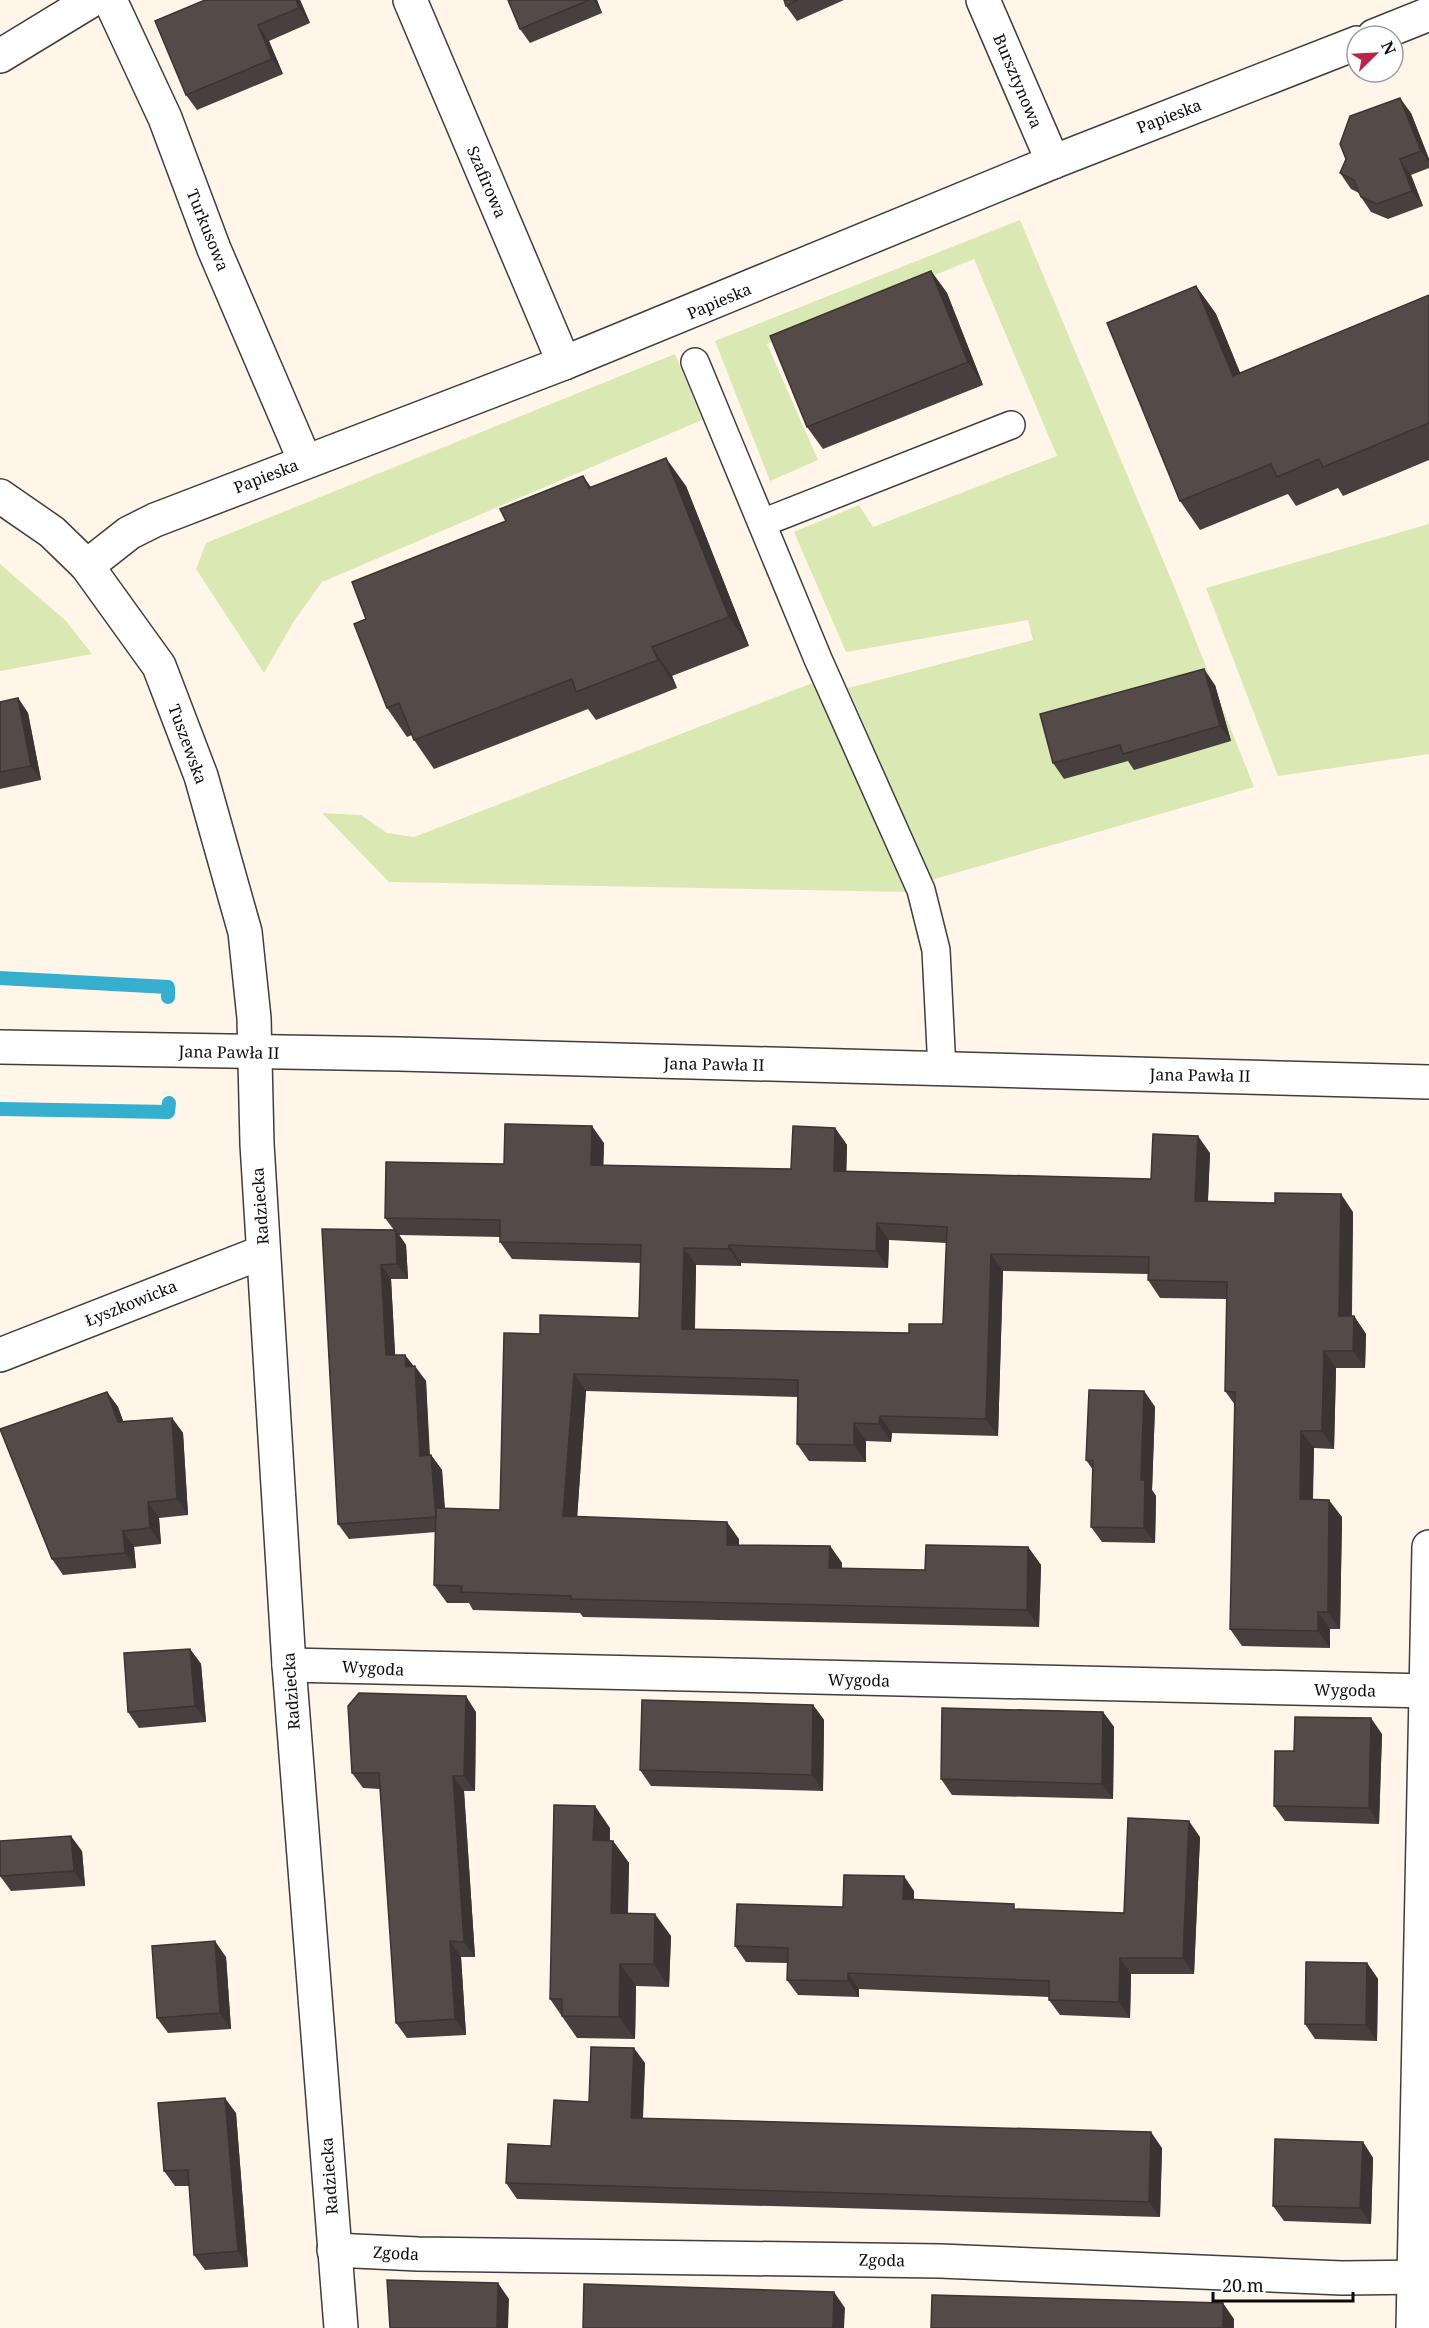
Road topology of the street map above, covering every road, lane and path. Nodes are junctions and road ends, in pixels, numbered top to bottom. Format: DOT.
graph roads {
  1 [pos="92,0"];
  2 [pos="110,0"];
  3 [pos="410,0"];
  4 [pos="983,0"];
  5 [pos="1429,14"];
  6 [pos="1404,24"];
  7 [pos="1345,48"];
  8 [pos="0,56"];
  9 [pos="1053,162"];
  10 [pos="694,362"];
  11 [pos="564,363"];
  12 [pos="1011,425"];
  13 [pos="305,461"];
  14 [pos="2,501"];
  15 [pos="762,523"];
  16 [pos="87,566"];
  17 [pos="0,1047"];
  18 [pos="255,1053"];
  19 [pos="942,1070"];
  20 [pos="1429,1082"];
  21 [pos="263,1252"];
  22 [pos="0,1355"];
  23 [pos="1429,1547"];
  24 [pos="289,1665"];
  25 [pos="1427,1691"];
  26 [pos="334,2250"];
  27 [pos="1421,2277"];
  28 [pos="341,2328"];
  29 [pos="1413,2328"];
  1 -- 8 [label="street"];
  2 -- 13 [label="street, Turkusowa"];
  3 -- 11 [label="street, Szafirowa"];
  4 -- 9 [label="street, Bursztynowa"];
  5 -- 6 [label="street"];
  7 -- 9 [label="street, Papieska"];
  9 -- 11 [label="street, Papieska"];
  10 -- 15 [label="lane"];
  11 -- 13 [label="street, Papieska"];
  12 -- 15 [label="lane"];
  13 -- 16 [label="street, Papieska"];
  14 -- 16 [label="street, Tuszewska"];
  15 -- 19 [label="lane"];
  16 -- 18 [label="street, Tuszewska"];
  17 -- 18 [label="street, Jana Pawła II"];
  18 -- 19 [label="street, Jana Pawła II"];
  18 -- 21 [label="street, Radziecka"];
  19 -- 20 [label="street, Jana Pawła II"];
  21 -- 22 [label="street, Łyszkowicka"];
  21 -- 24 [label="street, Radziecka"];
  23 -- 25 [label="street"];
  24 -- 25 [label="street, Wygoda"];
  24 -- 26 [label="street, Radziecka"];
  25 -- 27 [label="street"];
  26 -- 27 [label="street, Zgoda"];
  26 -- 28 [label="street, Radziecka"];
  27 -- 29 [label="street"];
}
